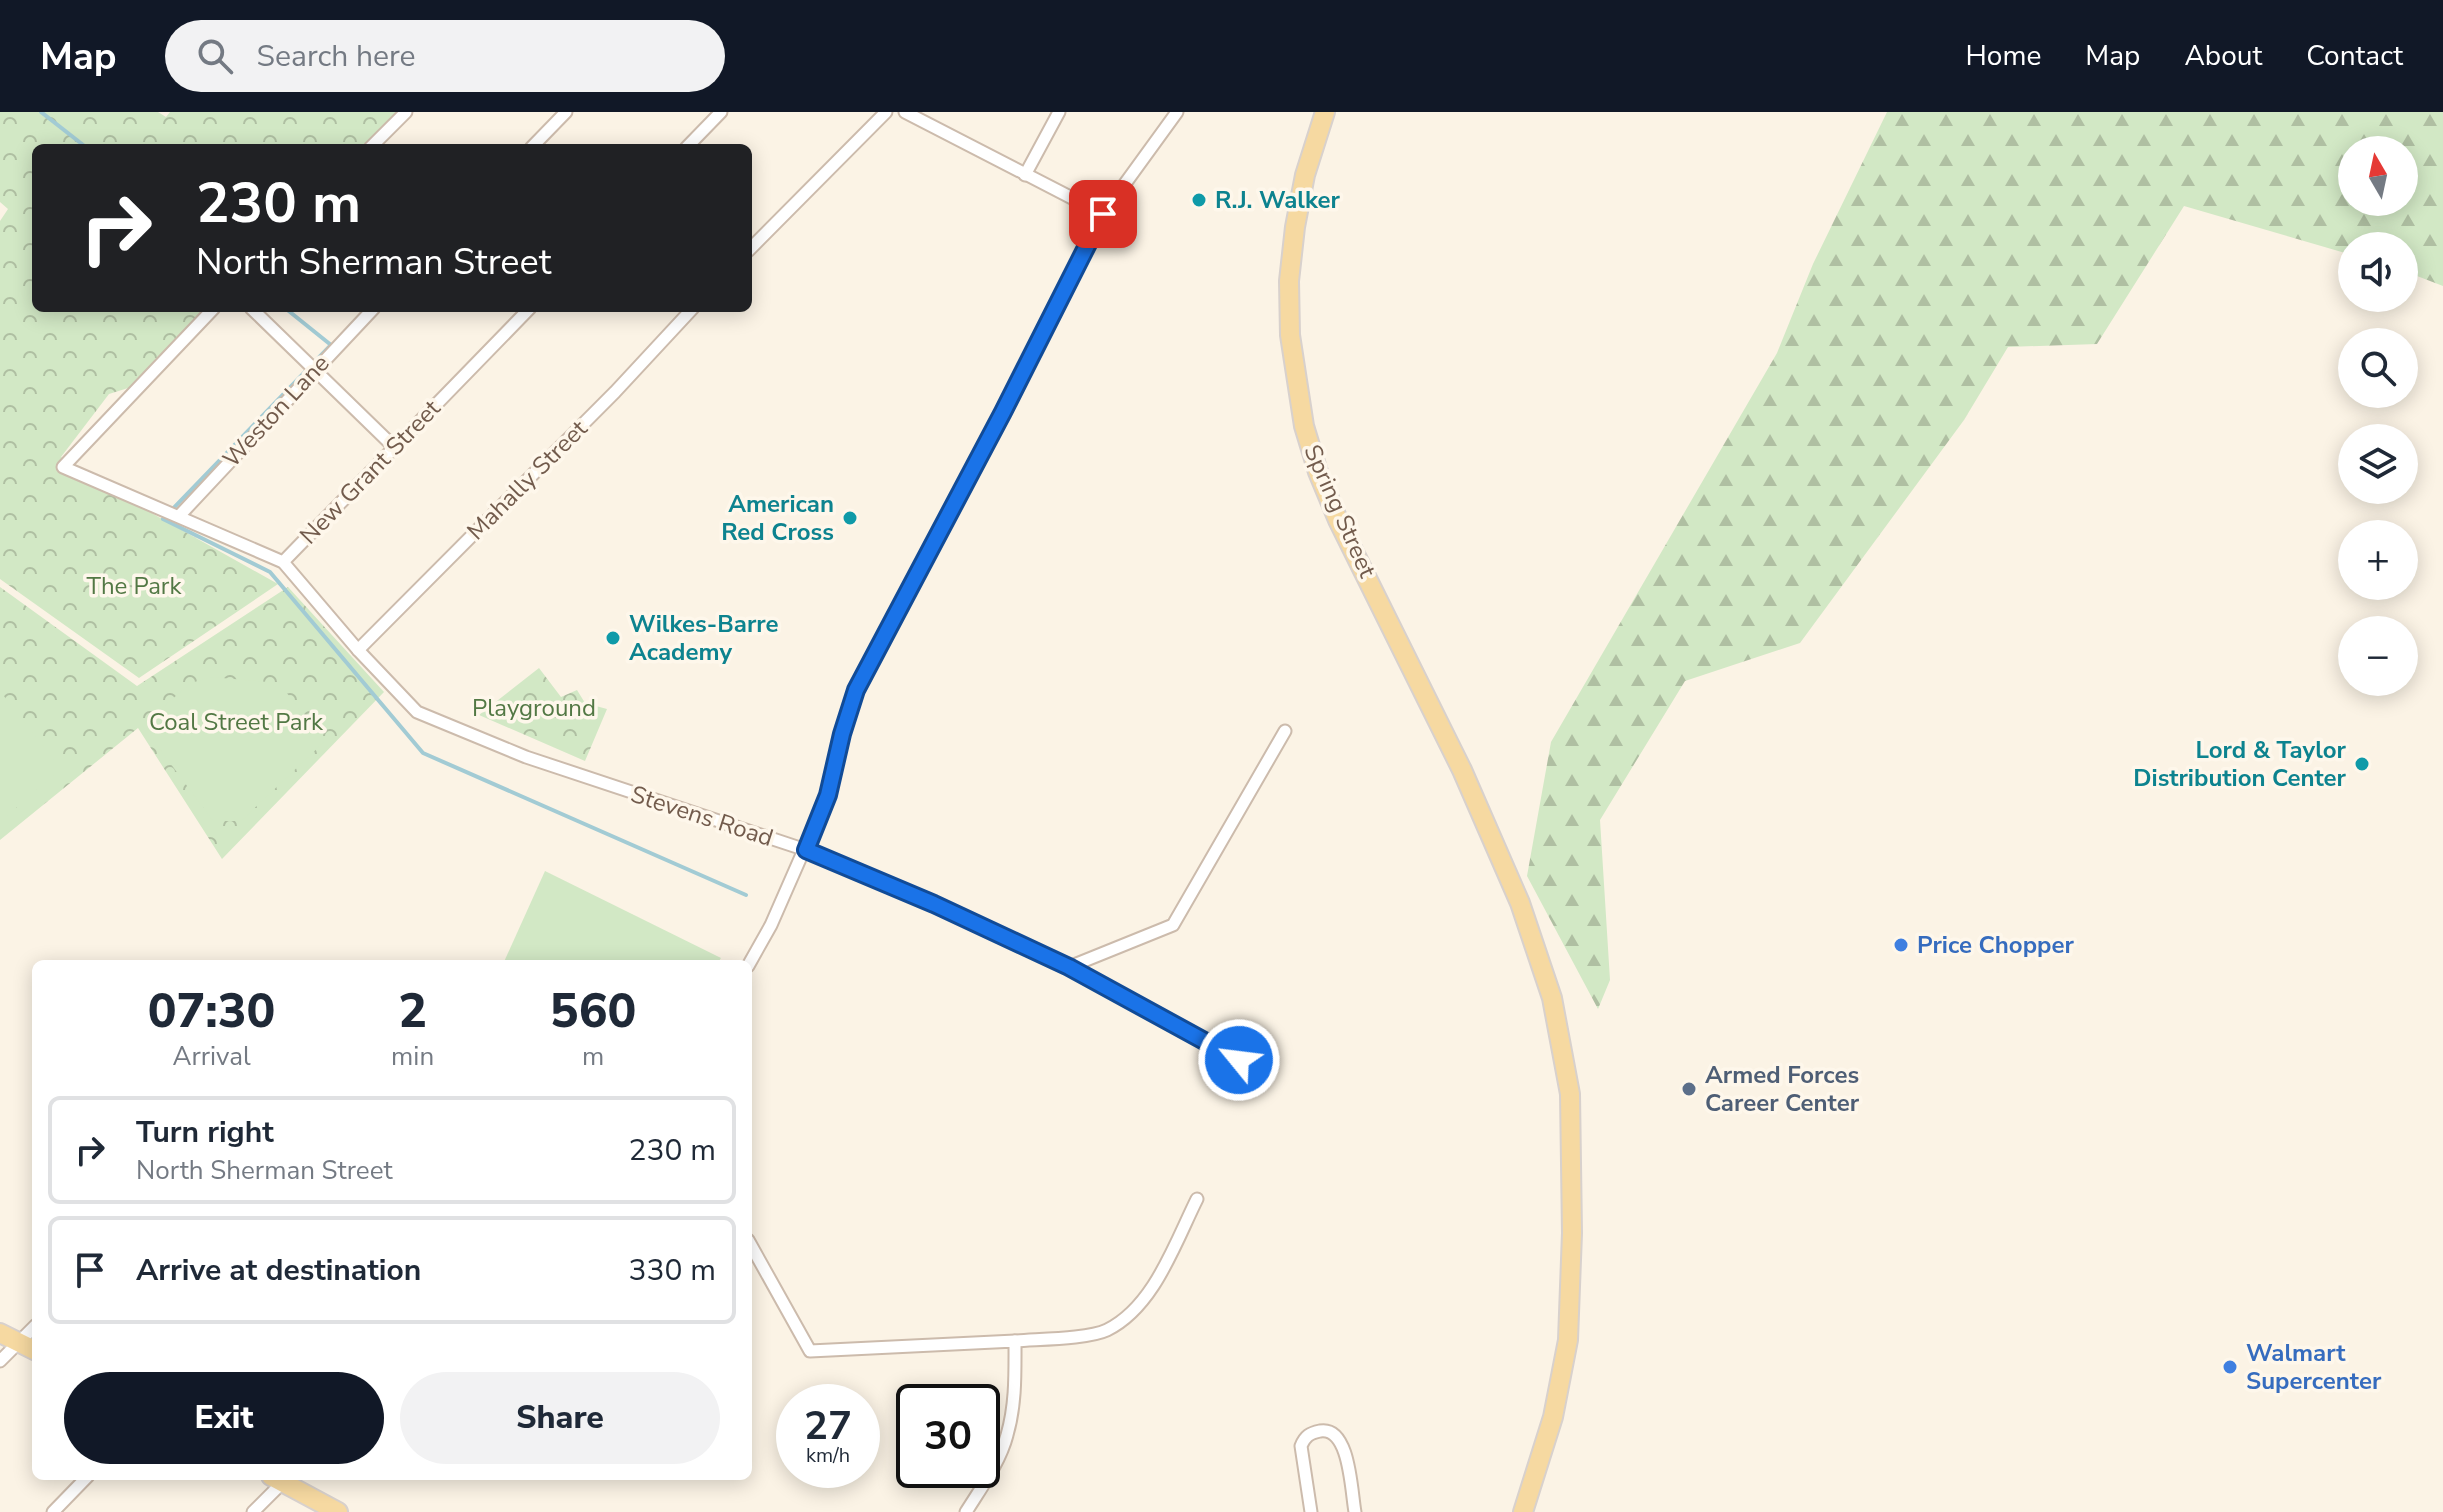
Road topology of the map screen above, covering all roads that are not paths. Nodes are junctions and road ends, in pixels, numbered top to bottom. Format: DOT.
graph roads {
  1 [pos="406,112"];
  2 [pos="566,112"];
  3 [pos="721,112"];
  4 [pos="886,112"];
  5 [pos="905,112"];
  6 [pos="1059,112"];
  7 [pos="1177,112"];
  8 [pos="1325,112"];
  9 [pos="374,144"];
  10 [pos="535,144"];
  11 [pos="690,144"];
  12 [pos="1025,175"];
  13 [pos="1103,214"];
  14 [pos="752,247"];
  15 [pos="210,312"];
  16 [pos="255,312"];
  17 [pos="370,312"];
  18 [pos="526,312"];
  19 [pos="689,312"];
  20 [pos="313,371"];
  21 [pos="394,447"];
  22 [pos="180,515"];
  23 [pos="283,562"];
  24 [pos="358,650"];
  25 [pos="417,712"];
  26 [pos="1285,731"];
  27 [pos="806,850"];
  28 [pos="751,960"];
  29 [pos="1069,967"];
  30 [pos="1239,1060"];
  31 [pos="1197,1199"];
  32 [pos="752,1247"];
  33 [pos="32,1329"];
  34 [pos="0,1333"];
  35 [pos="1015,1341"];
  36 [pos="19,1342"];
  37 [pos="32,1349"];
  38 [pos="0,1361"];
  39 [pos="84,1480"];
  40 [pos="276,1480"];
  41 [pos="279,1480"];
  42 [pos="53,1512"];
  43 [pos="253,1512"];
  44 [pos="338,1512"];
  45 [pos="966,1512"];
  46 [pos="1311,1512"];
  47 [pos="1355,1512"];
  48 [pos="1523,1512"];
  1 -- 9 [label="street"];
  2 -- 10 [label="street"];
  3 -- 11 [label="street"];
  4 -- 14 [label="street"];
  5 -- 12 [label="street"];
  6 -- 12 [label="street"];
  7 -- 13 [label="street"];
  8 -- 48 [label="main road, Spring Street"];
  12 -- 13 [label="street"];
  13 -- 27 [label="street"];
  15 -- 22 [label="street"];
  16 -- 20 [label="street"];
  17 -- 20 [label="street, Weston Lane"];
  18 -- 21 [label="street, New Grant Street"];
  19 -- 24 [label="street, Mahally Street"];
  20 -- 21 [label="street"];
  20 -- 22 [label="street, Weston Lane"];
  21 -- 23 [label="street, New Grant Street"];
  22 -- 23 [label="street"];
  23 -- 24 [label="street, New Grant Street"];
  24 -- 25 [label="street, New Grant Street"];
  25 -- 27 [label="street, Stevens Road"];
  26 -- 29 [label="street"];
  27 -- 28 [label="street"];
  27 -- 29 [label="street, Stevens Road"];
  29 -- 30 [label="street, Stevens Road"];
  31 -- 35 [label="street"];
  32 -- 35 [label="street"];
  33 -- 36 [label="street"];
  34 -- 36 [label="main road"];
  35 -- 45 [label="street"];
  36 -- 37 [label="main road"];
  36 -- 38 [label="street"];
  39 -- 42 [label="street"];
  40 -- 43 [label="street"];
  41 -- 44 [label="main road"];
  46 -- 47 [label="street"];
}
